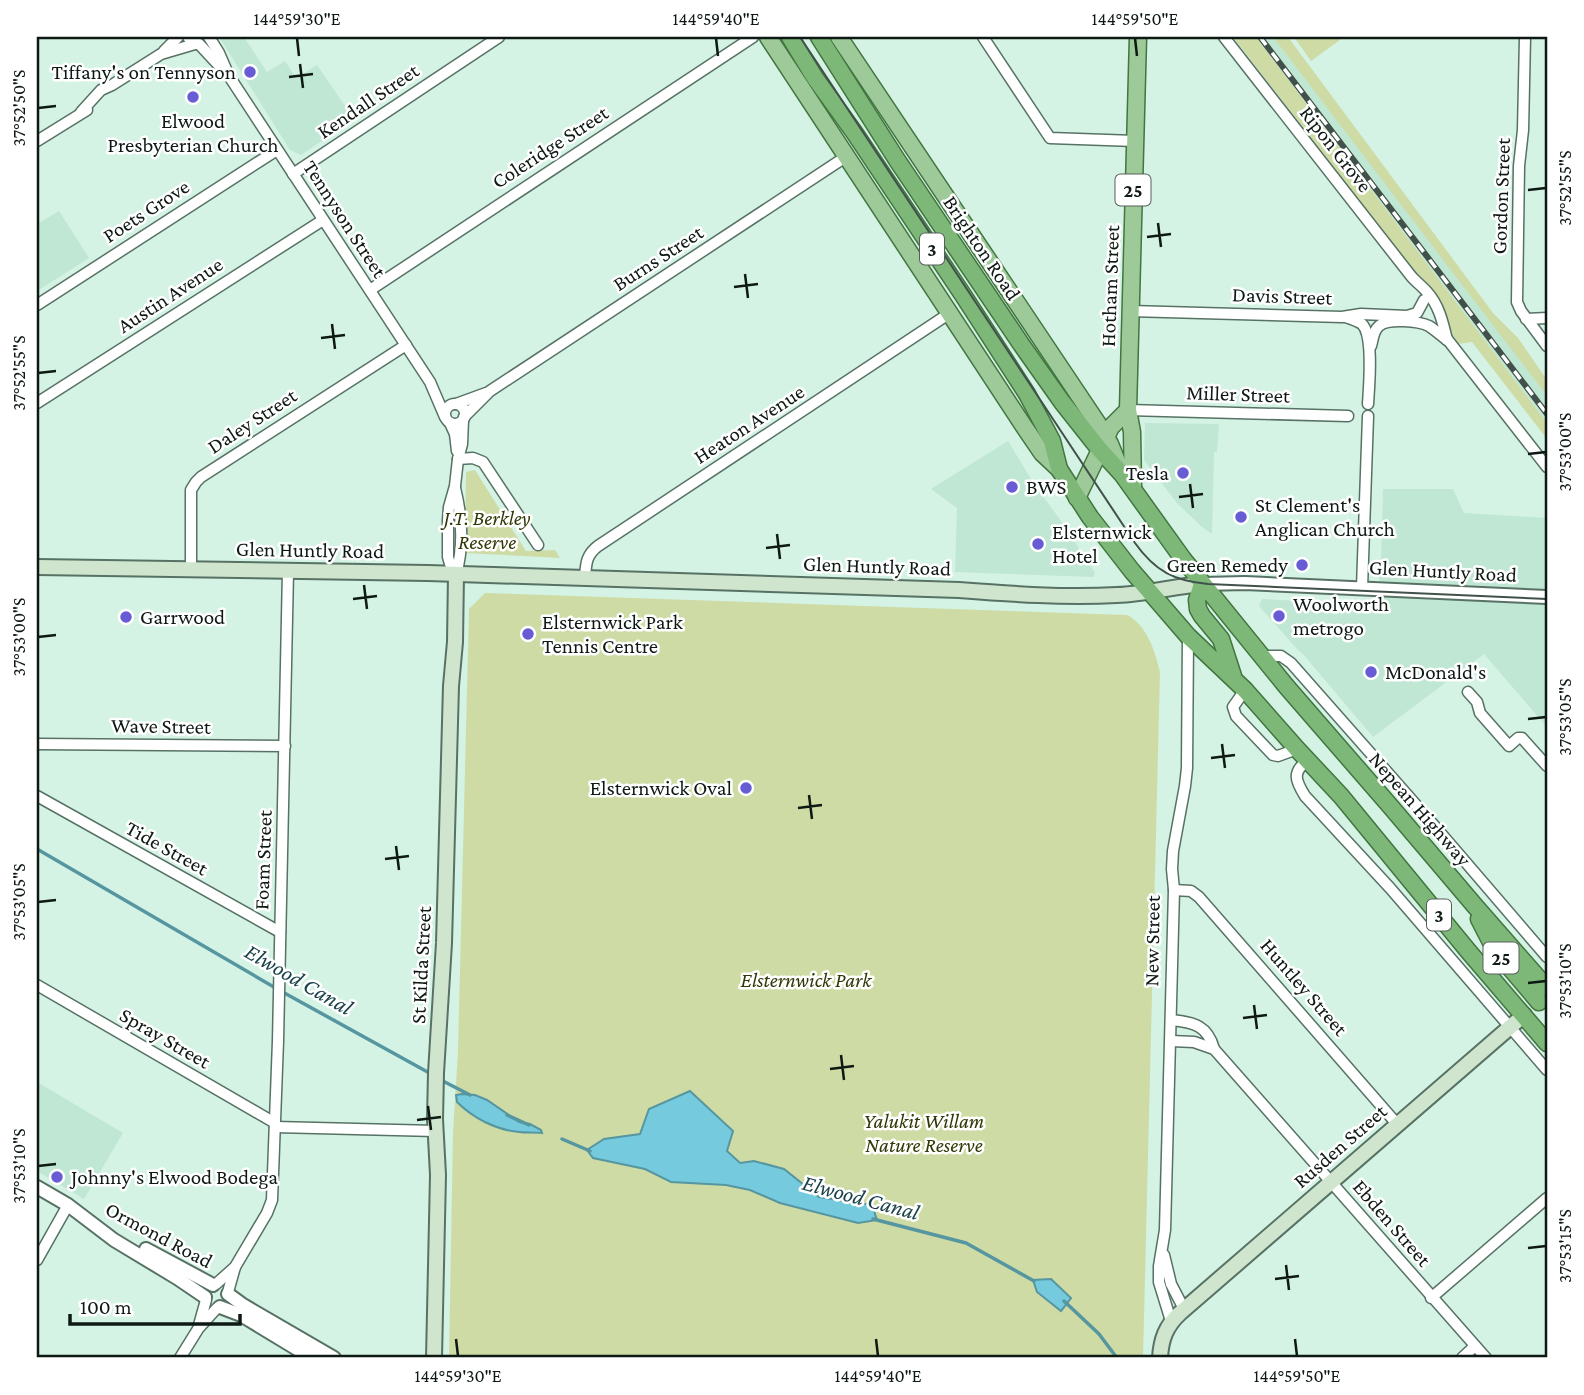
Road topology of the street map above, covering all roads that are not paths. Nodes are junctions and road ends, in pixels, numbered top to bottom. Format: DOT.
graph roads {
  1 [pos="178,37"];
  2 [pos="209,37"];
  3 [pos="499,37"];
  4 [pos="752,37"];
  5 [pos="768,37"];
  6 [pos="790,37"];
  7 [pos="819,37"];
  8 [pos="839,37"];
  9 [pos="983,37"];
  10 [pos="1138,37"];
  11 [pos="1224,37"];
  12 [pos="1525,37"];
  13 [pos="194,41"];
  14 [pos="161,54"];
  15 [pos="863,73"];
  16 [pos="229,76"];
  17 [pos="862,104"];
  18 [pos="37,141"];
  19 [pos="1135,141"];
  20 [pos="277,150"];
  21 [pos="847,156"];
  22 [pos="293,174"];
  23 [pos="870,191"];
  24 [pos="921,195"];
  25 [pos="903,206"];
  26 [pos="323,220"];
  27 [pos="1418,285"];
  28 [pos="370,290"];
  29 [pos="1424,300"];
  30 [pos="37,305"];
  31 [pos="1130,311"];
  32 [pos="950,313"];
  33 [pos="1342,317"];
  34 [pos="1547,318"];
  35 [pos="1526,319"];
  36 [pos="1447,340"];
  37 [pos="1547,344"];
  38 [pos="406,345"];
  39 [pos="1370,350"];
  40 [pos="430,382"];
  41 [pos="490,391"];
  42 [pos="37,403"];
  43 [pos="455,404"];
  44 [pos="1368,404"];
  45 [pos="1128,410"];
  46 [pos="1348,416"];
  47 [pos="1368,416"];
  48 [pos="464,419"];
  49 [pos="447,420"];
  50 [pos="1103,443"];
  51 [pos="458,459"];
  52 [pos="1547,467"];
  53 [pos="1059,469"];
  54 [pos="1133,488"];
  55 [pos="1077,498"];
  56 [pos="538,545"];
  57 [pos="37,567"];
  58 [pos="191,569"];
  59 [pos="288,571"];
  60 [pos="456,574"];
  61 [pos="585,578"];
  62 [pos="1203,584"];
  63 [pos="1362,588"];
  64 [pos="1150,592"];
  65 [pos="1547,597"];
  66 [pos="1188,636"];
  67 [pos="1261,656"];
  68 [pos="1240,684"];
  69 [pos="1468,692"];
  70 [pos="1324,701"];
  71 [pos="1314,718"];
  72 [pos="37,744"];
  73 [pos="285,746"];
  74 [pos="1303,755"];
  75 [pos="1547,766"];
  76 [pos="37,796"];
  77 [pos="1174,890"];
  78 [pos="1475,906"];
  79 [pos="280,932"];
  80 [pos="1547,957"];
  81 [pos="37,985"];
  82 [pos="1544,995"];
  83 [pos="1524,1016"];
  84 [pos="1171,1020"];
  85 [pos="1510,1028"];
  86 [pos="1171,1041"];
  87 [pos="1547,1043"];
  88 [pos="1214,1049"];
  89 [pos="1547,1070"];
  90 [pos="1397,1124"];
  91 [pos="275,1125"];
  92 [pos="436,1131"];
  93 [pos="1330,1182"];
  94 [pos="37,1187"];
  95 [pos="1547,1198"];
  96 [pos="68,1205"];
  97 [pos="86,1219"];
  98 [pos="1163,1248"];
  99 [pos="37,1260"];
  100 [pos="235,1267"];
  101 [pos="215,1285"];
  102 [pos="228,1293"];
  103 [pos="205,1298"];
  104 [pos="1431,1298"];
  105 [pos="218,1308"];
  106 [pos="1184,1309"];
  107 [pos="1168,1328"];
  108 [pos="198,1329"];
  109 [pos="1479,1354"];
  110 [pos="180,1358"];
  111 [pos="312,1358"];
  112 [pos="334,1358"];
  113 [pos="434,1358"];
  114 [pos="1160,1358"];
  115 [pos="1462,1358"];
  1 -- 14 [label="street"];
  2 -- 13 [label="street"];
  2 -- 16 [label="street, Tennyson Street"];
  3 -- 22 [label="street, Kendall Street"];
  4 -- 28 [label="street, Coleridge Street"];
  5 -- 21 [label="main road, Brighton Road"];
  6 -- 25 [label="highway, Brighton Road / 3"];
  7 -- 17 [label="highway, Brighton Road / 3"];
  8 -- 15 [label="main road, Brighton Road"];
  9 -- 19 [label="street"];
  10 -- 19 [label="main road, Hotham Street / 25"];
  11 -- 27 [label="street, Ripon Grove"];
  12 -- 35 [label="street, Gordon Street"];
  13 -- 14 [label="street"];
  13 -- 16 [label="street, Tennyson Street"];
  14 -- 18 [label="street"];
  15 -- 17 [label="main road"];
  15 -- 50 [label="main road, Brighton Road"];
  16 -- 20 [label="street, Tennyson Street"];
  17 -- 24 [label="highway, Brighton Road / 3"];
  19 -- 31 [label="main road, Hotham Street / 25"];
  20 -- 22 [label="street, Tennyson Street"];
  20 -- 30 [label="street, Poets Grove"];
  21 -- 23 [label="main road, Brighton Road"];
  21 -- 41 [label="street, Burns Street"];
  22 -- 26 [label="street, Tennyson Street"];
  23 -- 25 [label="main road"];
  23 -- 32 [label="main road, Brighton Road"];
  24 -- 25 [label="highway"];
  24 -- 50 [label="highway, Brighton Road / 3"];
  25 -- 53 [label="highway, Brighton Road / 3"];
  26 -- 28 [label="street, Tennyson Street"];
  26 -- 42 [label="street, Austin Avenue"];
  27 -- 29 [label="street, Ripon Grove"];
  27 -- 36 [label="street, Ripon Grove"];
  28 -- 38 [label="street, Tennyson Street"];
  29 -- 33 [label="street, Davis Street"];
  29 -- 36 [label="street, Ripon Grove"];
  31 -- 33 [label="street, Davis Street"];
  31 -- 45 [label="main road, Hotham Street / 25"];
  32 -- 53 [label="main road, Brighton Road"];
  32 -- 61 [label="street, Heaton Avenue"];
  33 -- 39 [label="street"];
  34 -- 35 [label="street"];
  35 -- 37 [label="street, Gordon Street"];
  36 -- 39 [label="street"];
  36 -- 52 [label="street, Ripon Grove"];
  38 -- 40 [label="street, Tennyson Street"];
  38 -- 58 [label="street, Daley Street"];
  39 -- 44 [label="street"];
  40 -- 43 [label="street, Tennyson Street"];
  40 -- 49 [label="street, Tennyson Street"];
  41 -- 43 [label="street, Burns Street"];
  41 -- 48 [label="street, Burns Street"];
  43 -- 48 [label="street, Tennyson Street"];
  43 -- 49 [label="street"];
  45 -- 46 [label="street, Miller Street"];
  45 -- 50 [label="main road"];
  45 -- 54 [label="main road, Hotham Street / 25"];
  47 -- 63 [label="street"];
  48 -- 49 [label="street"];
  48 -- 51 [label="street"];
  49 -- 51 [label="street, Tennyson Street"];
  50 -- 54 [label="highway, Brighton Road / 3"];
  50 -- 55 [label="main road"];
  51 -- 56 [label="street"];
  51 -- 60 [label="street, St Kilda Street"];
  53 -- 55 [label="highway, Brighton Road / 3"];
  54 -- 62 [label="highway, Brighton Road / 3"];
  55 -- 64 [label="highway, Brighton Road / 3"];
  57 -- 58 [label="main road, Glen Huntly Road"];
  58 -- 59 [label="main road, Glen Huntly Road"];
  59 -- 60 [label="main road, Glen Huntly Road"];
  59 -- 73 [label="street, Foam Street"];
  60 -- 61 [label="main road, Glen Huntly Road"];
  60 -- 92 [label="main road, St Kilda Street"];
  61 -- 64 [label="main road, Glen Huntly Road"];
  62 -- 63 [label="street, Glen Huntly Road"];
  62 -- 64 [label="main road, Glen Huntly Road"];
  62 -- 67 [label="highway, Nepean Highway / 3"];
  62 -- 68 [label="highway"];
  63 -- 65 [label="street, Glen Huntly Road"];
  64 -- 66 [label="highway, 3"];
  66 -- 68 [label="highway, 3"];
  66 -- 77 [label="street, New Street"];
  67 -- 70 [label="street"];
  67 -- 71 [label="highway, Nepean Highway / 3"];
  68 -- 74 [label="highway, 3"];
  68 -- 74 [label="street"];
  69 -- 75 [label="street"];
  70 -- 71 [label="street"];
  70 -- 80 [label="street"];
  71 -- 78 [label="highway, Nepean Highway / 3"];
  72 -- 73 [label="street, Wave Street"];
  73 -- 79 [label="street, Foam Street"];
  74 -- 83 [label="highway, 3"];
  74 -- 85 [label="street"];
  76 -- 79 [label="street, Tide Street"];
  77 -- 84 [label="street, New Street"];
  77 -- 90 [label="street, Huntley Street"];
  78 -- 82 [label="highway, 25"];
  79 -- 91 [label="street, Foam Street"];
  81 -- 91 [label="street, Spray Street"];
  82 -- 83 [label="highway, Rusden Street / 25"];
  83 -- 85 [label="main road, Rusden Street / 25"];
  83 -- 87 [label="highway, 3"];
  84 -- 86 [label="street, New Street"];
  84 -- 88 [label="street, Ebden Street"];
  85 -- 89 [label="street"];
  85 -- 90 [label="main road, Rusden Street / 25"];
  86 -- 88 [label="street"];
  86 -- 98 [label="street, New Street"];
  88 -- 93 [label="street, Ebden Street"];
  90 -- 93 [label="main road, Rusden Street / 25"];
  91 -- 92 [label="street, Spray Street"];
  91 -- 100 [label="street, Foam Street"];
  92 -- 113 [label="main road, St Kilda Street"];
  93 -- 104 [label="street, Ebden Street"];
  93 -- 106 [label="main road, Rusden Street / 25"];
  94 -- 96 [label="street, Ormond Road"];
  95 -- 104 [label="street"];
  96 -- 97 [label="street, Ormond Road"];
  96 -- 99 [label="street"];
  97 -- 101 [label="street, Ormond Road"];
  97 -- 103 [label="street, Ormond Road"];
  98 -- 106 [label="street, New Street"];
  98 -- 107 [label="street, New Street"];
  100 -- 101 [label="street, Foam Street"];
  100 -- 102 [label="street, Foam Street"];
  101 -- 102 [label="street"];
  101 -- 103 [label="street"];
  102 -- 105 [label="street"];
  102 -- 112 [label="street, Ormond Road"];
  103 -- 105 [label="street"];
  103 -- 108 [label="street"];
  104 -- 109 [label="street, Ebden Street"];
  105 -- 108 [label="street"];
  105 -- 111 [label="street"];
  106 -- 107 [label="main road, Rusden Street / 25"];
  107 -- 114 [label="main road, New Street"];
  108 -- 110 [label="street"];
  109 -- 115 [label="street"];
}
